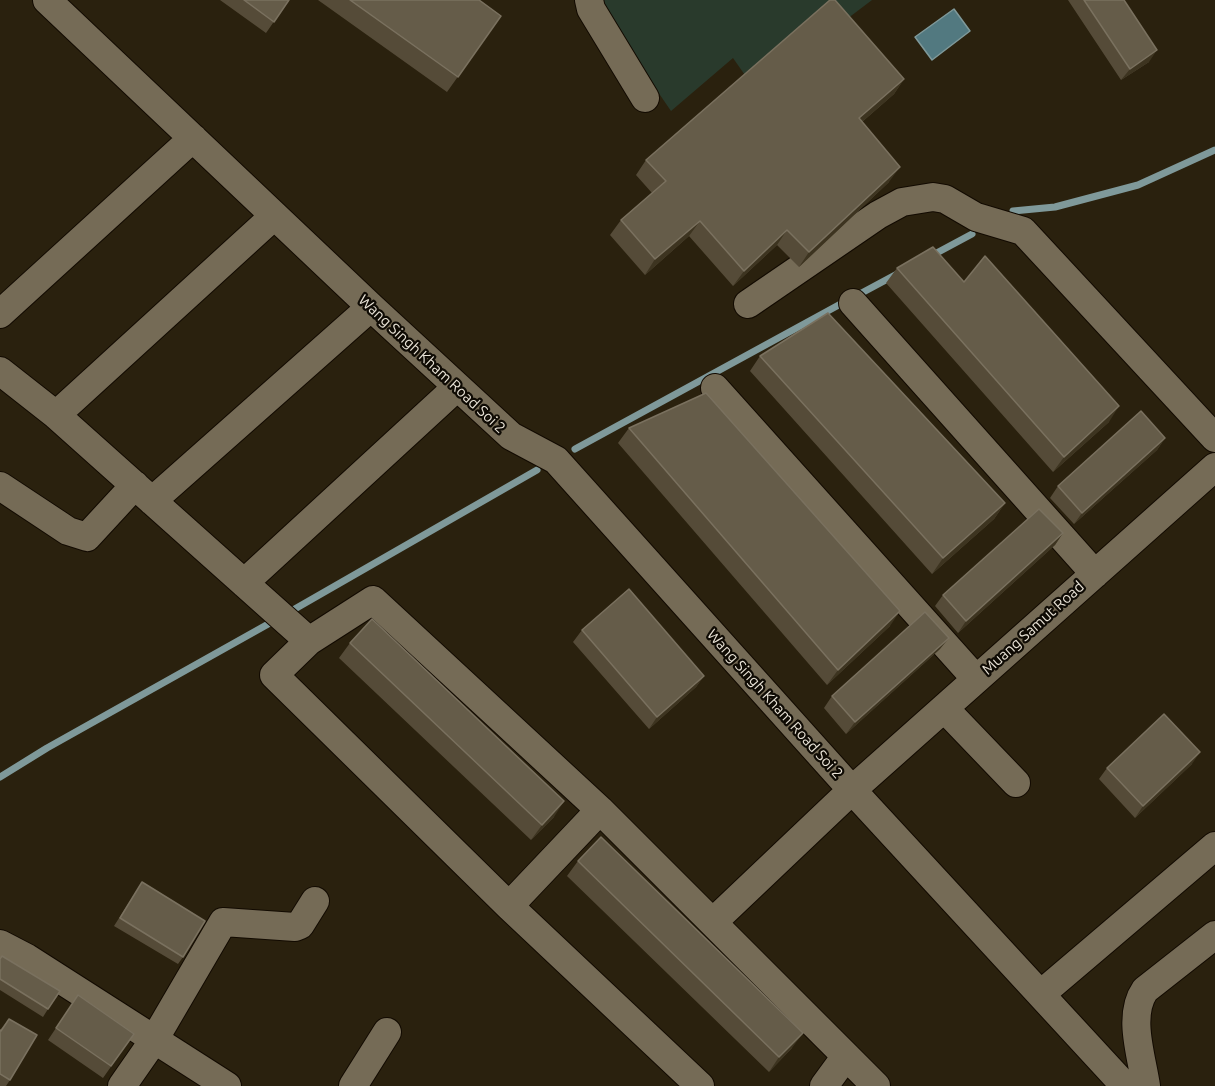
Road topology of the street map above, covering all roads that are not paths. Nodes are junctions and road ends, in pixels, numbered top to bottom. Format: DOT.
graph roads {
  1 [pos="47,0"];
  2 [pos="589,0"];
  3 [pos="645,98"];
  4 [pos="193,138"];
  5 [pos="274,216"];
  6 [pos="853,303"];
  7 [pos="748,304"];
  8 [pos="370,307"];
  9 [pos="0,314"];
  10 [pos="0,371"];
  11 [pos="457,387"];
  12 [pos="715,388"];
  13 [pos="56,414"];
  14 [pos="1215,438"];
  15 [pos="1215,467"];
  16 [pos="0,486"];
  17 [pos="143,493"];
  18 [pos="1095,574"];
  19 [pos="244,583"];
  20 [pos="309,641"];
  21 [pos="976,679"];
  22 [pos="944,708"];
  23 [pos="1016,783"];
  24 [pos="852,789"];
  25 [pos="600,810"];
  26 [pos="1215,846"];
  27 [pos="315,901"];
  28 [pos="509,906"];
  29 [pos="713,922"];
  30 [pos="1215,935"];
  31 [pos="0,944"];
  32 [pos="1041,994"];
  33 [pos="387,1032"];
  34 [pos="154,1040"];
  35 [pos="846,1056"];
  36 [pos="122,1086"];
  37 [pos="227,1086"];
  38 [pos="353,1086"];
  39 [pos="700,1086"];
  40 [pos="824,1086"];
  41 [pos="876,1086"];
  42 [pos="1125,1086"];
  43 [pos="1146,1086"];
  1 -- 4 [label="street, Wang Singh Kham Road Soi 2"];
  2 -- 3 [label="street"];
  4 -- 5 [label="street, Wang Singh Kham Road Soi 2"];
  4 -- 9 [label="street"];
  5 -- 8 [label="street, Wang Singh Kham Road Soi 2"];
  5 -- 13 [label="street"];
  6 -- 18 [label="street"];
  7 -- 14 [label="street"];
  8 -- 11 [label="street, Wang Singh Kham Road Soi 2"];
  8 -- 17 [label="street"];
  10 -- 13 [label="street"];
  11 -- 19 [label="street"];
  11 -- 24 [label="street, Wang Singh Kham Road Soi 2"];
  12 -- 21 [label="street"];
  13 -- 17 [label="street"];
  15 -- 18 [label="street, Muang Samut Road"];
  16 -- 17 [label="street"];
  17 -- 19 [label="street"];
  18 -- 21 [label="street, Muang Samut Road"];
  19 -- 20 [label="street"];
  20 -- 25 [label="street"];
  20 -- 28 [label="street"];
  21 -- 22 [label="street, Muang Samut Road"];
  22 -- 23 [label="street"];
  22 -- 24 [label="street, Muang Samut Road"];
  24 -- 29 [label="street, Muang Samut Road"];
  24 -- 32 [label="street, Wang Singh Kham Road Soi 2"];
  25 -- 28 [label="street"];
  25 -- 29 [label="street"];
  26 -- 32 [label="street"];
  27 -- 34 [label="street"];
  28 -- 39 [label="street"];
  29 -- 35 [label="street"];
  30 -- 43 [label="street"];
  31 -- 34 [label="street"];
  32 -- 42 [label="street, Wang Singh Kham Road Soi 2"];
  33 -- 38 [label="street"];
  34 -- 36 [label="street"];
  34 -- 37 [label="street"];
  35 -- 40 [label="street"];
  35 -- 41 [label="street"];
}
